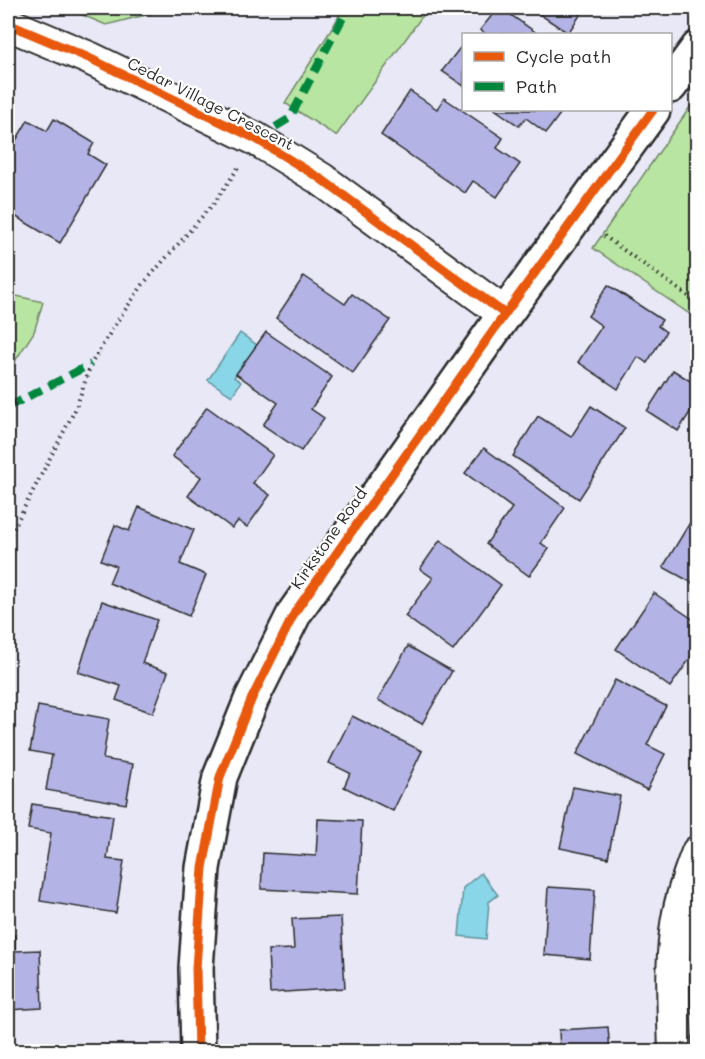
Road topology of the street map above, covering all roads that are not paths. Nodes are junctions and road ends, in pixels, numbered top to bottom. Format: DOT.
graph roads {
  1 [pos="8,24"];
  2 [pos="698,48"];
  3 [pos="672,83"];
  4 [pos="652,111"];
  5 [pos="505,314"];
  6 [pos="698,852"];
  7 [pos="198,1052"];
  8 [pos="675,1052"];
  1 -- 5 [label="street, Cedar Village Crescent"];
  2 -- 3 [label="street"];
  4 -- 5 [label="street, Kirkstone Road"];
  5 -- 7 [label="street, Kirkstone Road"];
  6 -- 8 [label="street"];
}
